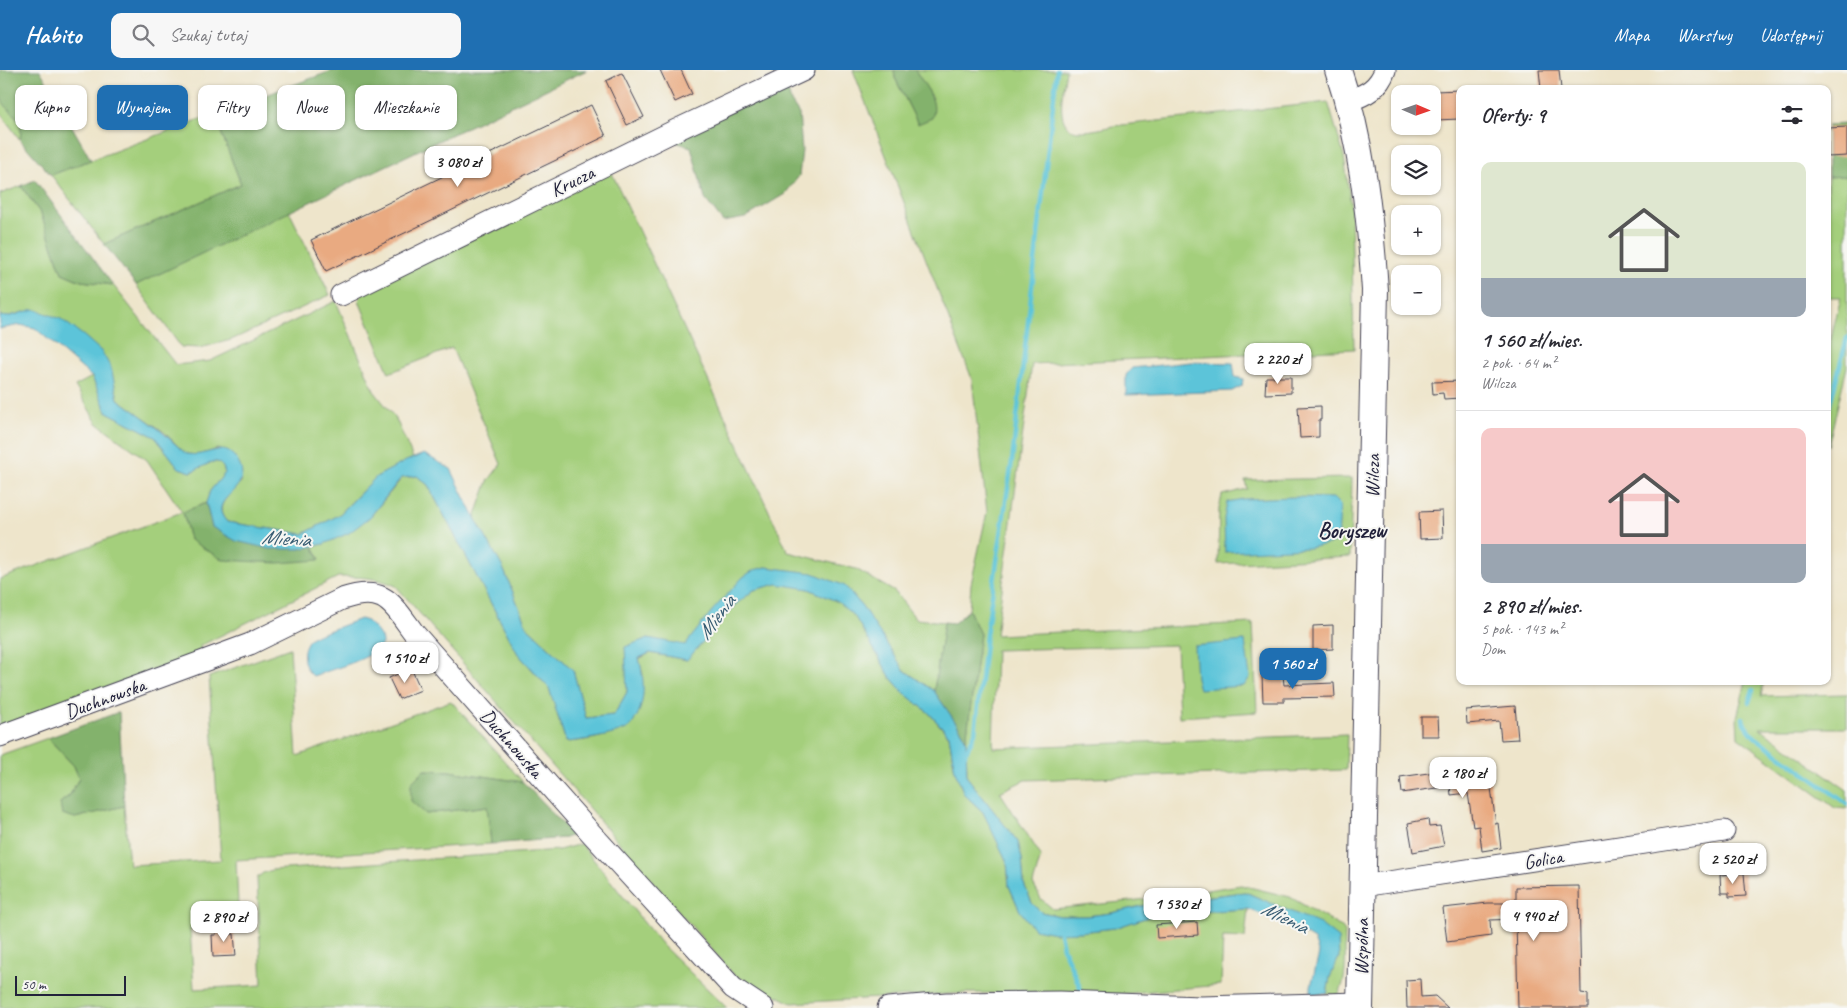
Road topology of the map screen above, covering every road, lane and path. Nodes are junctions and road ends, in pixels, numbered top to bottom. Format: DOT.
graph roads {
  1 [pos="804,70"];
  2 [pos="1338,70"];
  3 [pos="1385,70"];
  4 [pos="1348,101"];
  5 [pos="341,295"];
  6 [pos="0,736"];
  7 [pos="1724,832"];
  8 [pos="1362,886"];
  9 [pos="1352,1005"];
  10 [pos="763,1008"];
  11 [pos="888,1008"];
  1 -- 5 [label="street, Krucza"];
  2 -- 4 [label="main road, Wilcza"];
  3 -- 4 [label="street"];
  4 -- 8 [label="main road, Wilcza"];
  6 -- 10 [label="street, Duchnowska"];
  7 -- 8 [label="street, Golica"];
  8 -- 9 [label="main road, Wspólna"];
  9 -- 11 [label="street"];
}
